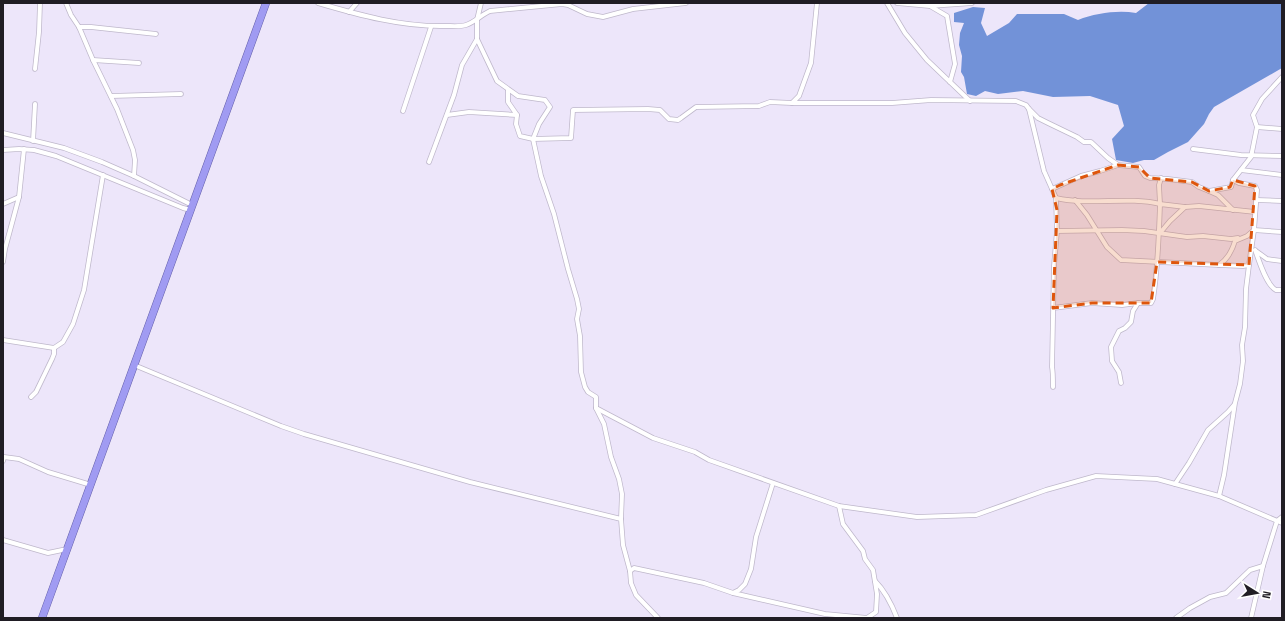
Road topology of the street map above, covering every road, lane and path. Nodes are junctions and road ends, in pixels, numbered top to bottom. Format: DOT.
graph roads {
  1 [pos="40,3"];
  2 [pos="66,3"];
  3 [pos="266,3"];
  4 [pos="270,3"];
  5 [pos="318,3"];
  6 [pos="357,3"];
  7 [pos="481,3"];
  8 [pos="632,3"];
  9 [pos="686,3"];
  10 [pos="816,3"];
  11 [pos="887,3"];
  12 [pos="897,3"];
  13 [pos="972,3"];
  14 [pos="930,6"];
  15 [pos="633,9"];
  16 [pos="349,12"];
  17 [pos="261,17"];
  18 [pos="477,20"];
  19 [pos="79,27"];
  20 [pos="431,27"];
  21 [pos="156,34"];
  22 [pos="477,39"];
  23 [pos="93,60"];
  24 [pos="139,63"];
  25 [pos="35,69"];
  26 [pos="1282,77"];
  27 [pos="950,82"];
  28 [pos="508,90"];
  29 [pos="181,94"];
  30 [pos="111,96"];
  31 [pos="970,101"];
  32 [pos="792,103"];
  33 [pos="35,104"];
  34 [pos="1029,109"];
  35 [pos="402,111"];
  36 [pos="446,115"];
  37 [pos="517,115"];
  38 [pos="1257,127"];
  39 [pos="1282,129"];
  40 [pos="3,133"];
  41 [pos="533,139"];
  42 [pos="33,140"];
  43 [pos="24,149"];
  44 [pos="1193,149"];
  45 [pos="3,150"];
  46 [pos="1252,155"];
  47 [pos="1282,156"];
  48 [pos="429,162"];
  49 [pos="1118,165"];
  50 [pos="1241,170"];
  51 [pos="103,175"];
  52 [pos="1282,175"];
  53 [pos="134,176"];
  54 [pos="1161,178"];
  55 [pos="1233,180"];
  56 [pos="1052,188"];
  57 [pos="1209,190"];
  58 [pos="19,197"];
  59 [pos="1056,198"];
  60 [pos="1075,200"];
  61 [pos="1256,200"];
  62 [pos="1281,200"];
  63 [pos="3,204"];
  64 [pos="1160,204"];
  65 [pos="192,207"];
  66 [pos="1185,207"];
  67 [pos="1233,210"];
  68 [pos="1255,212"];
  69 [pos="1097,230"];
  70 [pos="1254,230"];
  71 [pos="1057,231"];
  72 [pos="1282,232"];
  73 [pos="1159,233"];
  74 [pos="1243,236"];
  75 [pos="1253,241"];
  76 [pos="1256,250"];
  77 [pos="1282,261"];
  78 [pos="3,262"];
  79 [pos="1157,262"];
  80 [pos="1219,265"];
  81 [pos="1249,265"];
  82 [pos="1282,290"];
  83 [pos="1138,303"];
  84 [pos="1053,308"];
  85 [pos="3,340"];
  86 [pos="54,348"];
  87 [pos="134,365"];
  88 [pos="1121,383"];
  89 [pos="1053,387"];
  90 [pos="31,397"];
  91 [pos="1235,403"];
  92 [pos="596,408"];
  93 [pos="3,458"];
  94 [pos="773,483"];
  95 [pos="1175,484"];
  96 [pos="91,485"];
  97 [pos="1219,496"];
  98 [pos="839,506"];
  99 [pos="1282,517"];
  100 [pos="621,519"];
  101 [pos="1280,522"];
  102 [pos="3,540"];
  103 [pos="68,549"];
  104 [pos="1263,566"];
  105 [pos="630,571"];
  106 [pos="875,581"];
  107 [pos="733,593"];
  108 [pos="42,618"];
  109 [pos="658,618"];
  110 [pos="896,618"];
  111 [pos="1176,618"];
  112 [pos="1251,618"];
  1 -- 25 [label="street"];
  2 -- 19 [label="street"];
  3 -- 17 [label="highway"];
  4 -- 17 [label="highway"];
  5 -- 16 [label="street"];
  6 -- 16 [label="street"];
  7 -- 18 [label="street"];
  8 -- 15 [label="street"];
  9 -- 15 [label="street"];
  10 -- 32 [label="street"];
  11 -- 27 [label="street"];
  12 -- 14 [label="street"];
  13 -- 14 [label="street"];
  14 -- 27 [label="street"];
  15 -- 18 [label="street"];
  16 -- 20 [label="street"];
  17 -- 65 [label="highway"];
  18 -- 20 [label="street"];
  18 -- 22 [label="street"];
  19 -- 21 [label="street"];
  19 -- 23 [label="street"];
  20 -- 35 [label="street"];
  22 -- 28 [label="street"];
  22 -- 36 [label="street"];
  23 -- 24 [label="street"];
  23 -- 30 [label="street"];
  26 -- 38 [label="street"];
  27 -- 31 [label="street"];
  28 -- 37 [label="street"];
  28 -- 41 [label="street"];
  29 -- 30 [label="street"];
  30 -- 53 [label="street"];
  31 -- 32 [label="street"];
  31 -- 34 [label="street"];
  32 -- 41 [label="street"];
  33 -- 42 [label="street"];
  34 -- 49 [label="street"];
  34 -- 56 [label="street"];
  36 -- 37 [label="street"];
  36 -- 48 [label="street"];
  37 -- 41 [label="street"];
  38 -- 39 [label="street"];
  38 -- 46 [label="street"];
  40 -- 42 [label="street"];
  41 -- 92 [label="street"];
  42 -- 53 [label="street"];
  43 -- 45 [label="street"];
  43 -- 51 [label="street"];
  43 -- 58 [label="street"];
  44 -- 46 [label="street"];
  46 -- 47 [label="street"];
  46 -- 50 [label="street"];
  49 -- 54 [label="street"];
  49 -- 56 [label="street"];
  50 -- 52 [label="street"];
  50 -- 55 [label="street"];
  51 -- 65 [label="street"];
  51 -- 86 [label="street"];
  53 -- 65 [label="street"];
  54 -- 57 [label="street"];
  54 -- 64 [label="street"];
  55 -- 57 [label="street"];
  55 -- 61 [label="street"];
  56 -- 59 [label="street"];
  57 -- 67 [label="street"];
  58 -- 63 [label="street"];
  58 -- 78 [label="street"];
  59 -- 60 [label="street"];
  59 -- 71 [label="street"];
  60 -- 64 [label="street"];
  60 -- 69 [label="street"];
  61 -- 62 [label="street"];
  61 -- 68 [label="street"];
  64 -- 66 [label="street"];
  64 -- 73 [label="street"];
  65 -- 87 [label="highway"];
  66 -- 67 [label="street"];
  66 -- 73 [label="street"];
  67 -- 68 [label="street"];
  68 -- 70 [label="street"];
  69 -- 71 [label="street"];
  69 -- 73 [label="street"];
  69 -- 79 [label="street"];
  70 -- 72 [label="street"];
  70 -- 74 [label="street"];
  70 -- 75 [label="street"];
  71 -- 84 [label="street"];
  73 -- 74 [label="street"];
  73 -- 79 [label="street"];
  74 -- 80 [label="street"];
  75 -- 76 [label="street"];
  75 -- 81 [label="street"];
  76 -- 77 [label="street"];
  76 -- 82 [label="street"];
  79 -- 80 [label="street"];
  79 -- 83 [label="street"];
  80 -- 81 [label="street"];
  81 -- 91 [label="street"];
  83 -- 84 [label="street"];
  83 -- 88 [label="street"];
  84 -- 89 [label="street"];
  85 -- 86 [label="street"];
  86 -- 90 [label="street"];
  87 -- 96 [label="highway"];
  87 -- 100 [label="street"];
  91 -- 95 [label="street"];
  91 -- 97 [label="street"];
  92 -- 94 [label="street"];
  92 -- 100 [label="street"];
  93 -- 96 [label="street"];
  94 -- 98 [label="street"];
  94 -- 107 [label="street"];
  95 -- 97 [label="street"];
  95 -- 98 [label="street"];
  96 -- 103 [label="highway"];
  97 -- 101 [label="street"];
  98 -- 106 [label="street"];
  99 -- 101 [label="street"];
  100 -- 105 [label="street"];
  101 -- 104 [label="street"];
  102 -- 103 [label="street"];
  103 -- 108 [label="highway"];
  104 -- 111 [label="street"];
  104 -- 112 [label="street"];
  105 -- 107 [label="street"];
  105 -- 109 [label="street"];
  106 -- 107 [label="street"];
  106 -- 110 [label="street"];
}
